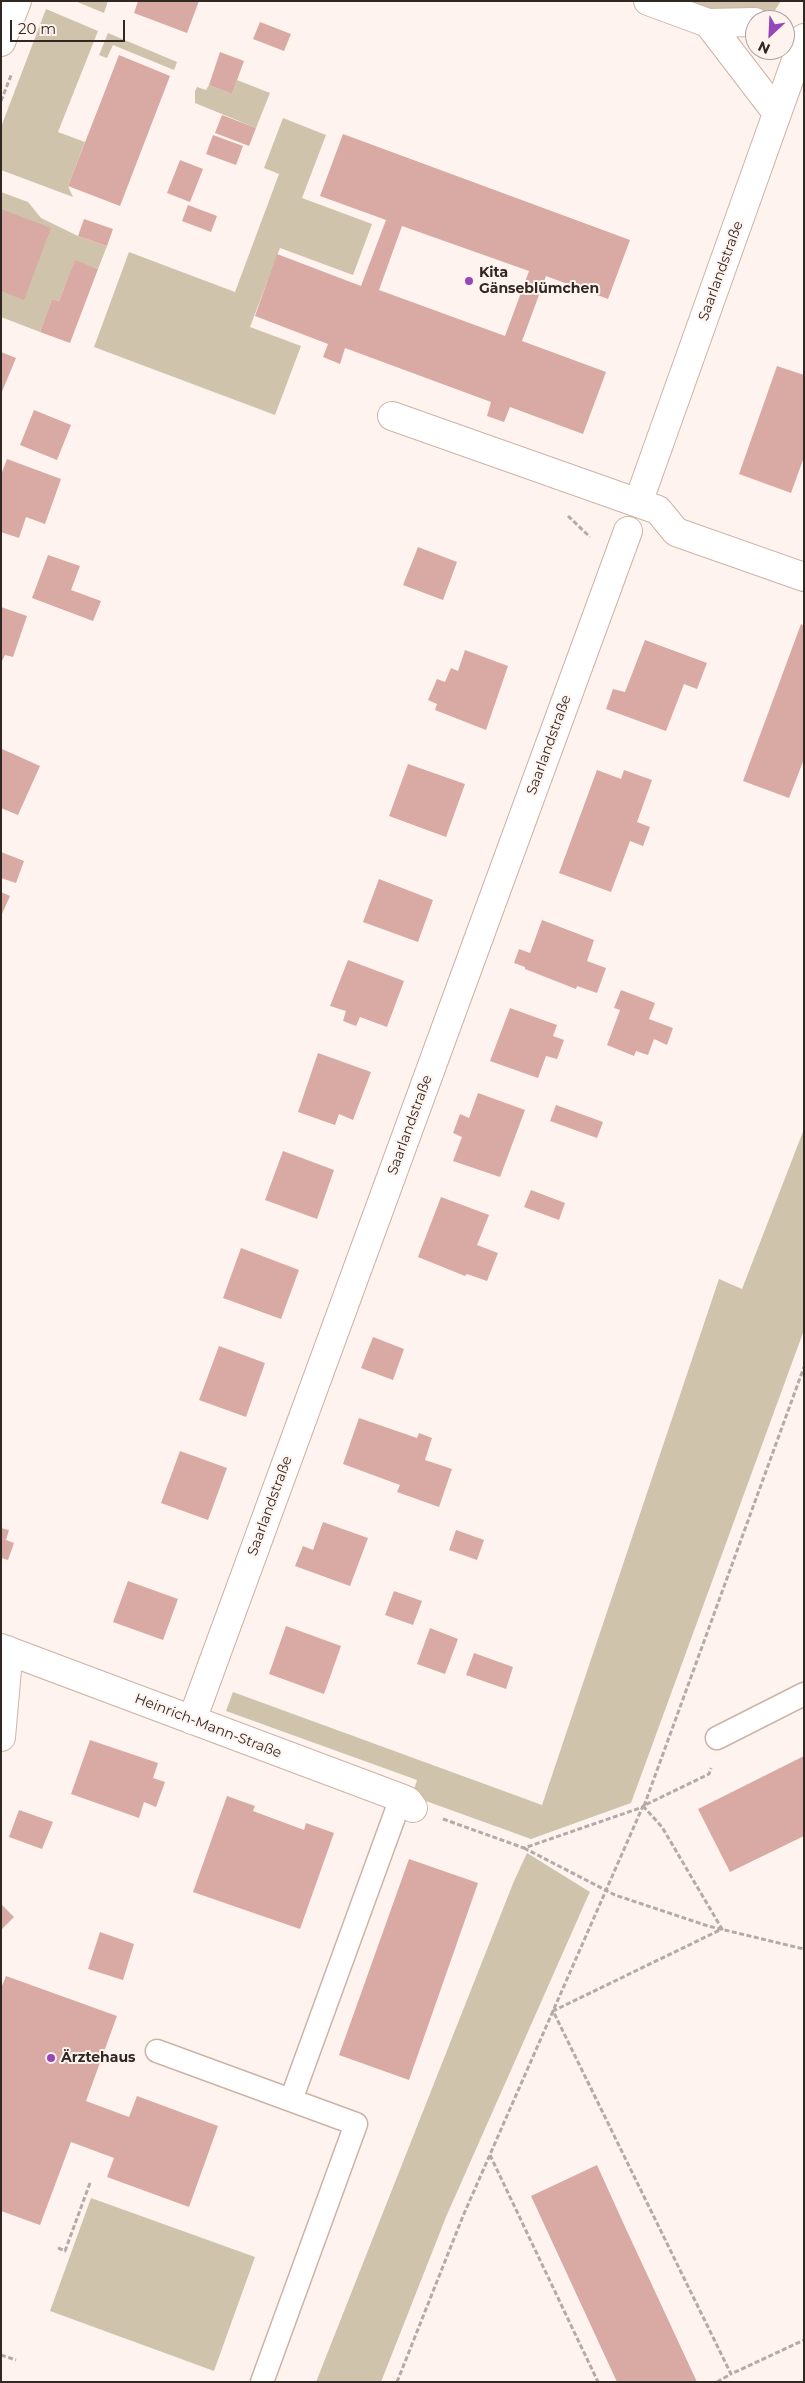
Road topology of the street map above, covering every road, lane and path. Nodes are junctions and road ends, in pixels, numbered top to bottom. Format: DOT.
graph roads {
  1 [pos="17,1"];
  2 [pos="648,1"];
  3 [pos="745,22"];
  4 [pos="708,23"];
  5 [pos="804,38"];
  6 [pos="1,42"];
  7 [pos="777,113"];
  8 [pos="392,416"];
  9 [pos="648,507"];
  10 [pos="628,531"];
  11 [pos="804,577"];
  12 [pos="804,1368"];
  13 [pos="4,1649"];
  14 [pos="804,1694"];
  15 [pos="192,1720"];
  16 [pos="1,1737"];
  17 [pos="717,1738"];
  18 [pos="407,1803"];
  19 [pos="644,1806"];
  20 [pos="524,1848"];
  21 [pos="606,1891"];
  22 [pos="722,1929"];
  23 [pos="804,1949"];
  24 [pos="553,2011"];
  25 [pos="157,2051"];
  26 [pos="291,2100"];
  27 [pos="490,2155"];
  28 [pos="90,2183"];
  29 [pos="58,2248"];
  30 [pos="804,2340"];
  31 [pos="1,2355"];
  32 [pos="16,2360"];
  33 [pos="731,2374"];
  34 [pos="262,2382"];
  35 [pos="397,2382"];
  36 [pos="598,2382"];
  37 [pos="717,2382"];
  1 -- 6 [label="street"];
  2 -- 4 [label="street"];
  3 -- 4 [label="street"];
  4 -- 7 [label="street"];
  5 -- 7 [label="street, Saarlandstraße"];
  7 -- 9 [label="street, Saarlandstraße"];
  8 -- 9 [label="street"];
  9 -- 11 [label="street"];
  10 -- 15 [label="street, Saarlandstraße"];
  12 -- 19 [label="path"];
  13 -- 15 [label="street, Heinrich-Mann-Straße"];
  13 -- 16 [label="street"];
  14 -- 17 [label="lane"];
  15 -- 18 [label="street, Heinrich-Mann-Straße"];
  17 -- 19 [label="path"];
  18 -- 26 [label="lane"];
  19 -- 21 [label="path"];
  19 -- 22 [label="path"];
  20 -- 21 [label="path"];
  21 -- 22 [label="path"];
  21 -- 24 [label="path"];
  22 -- 23 [label="path"];
  22 -- 24 [label="path"];
  24 -- 27 [label="path"];
  24 -- 33 [label="path"];
  25 -- 26 [label="lane"];
  26 -- 34 [label="lane"];
  27 -- 35 [label="path"];
  27 -- 36 [label="path"];
  28 -- 29 [label="path"];
  30 -- 33 [label="path"];
  31 -- 32 [label="path"];
  33 -- 37 [label="path"];
}
